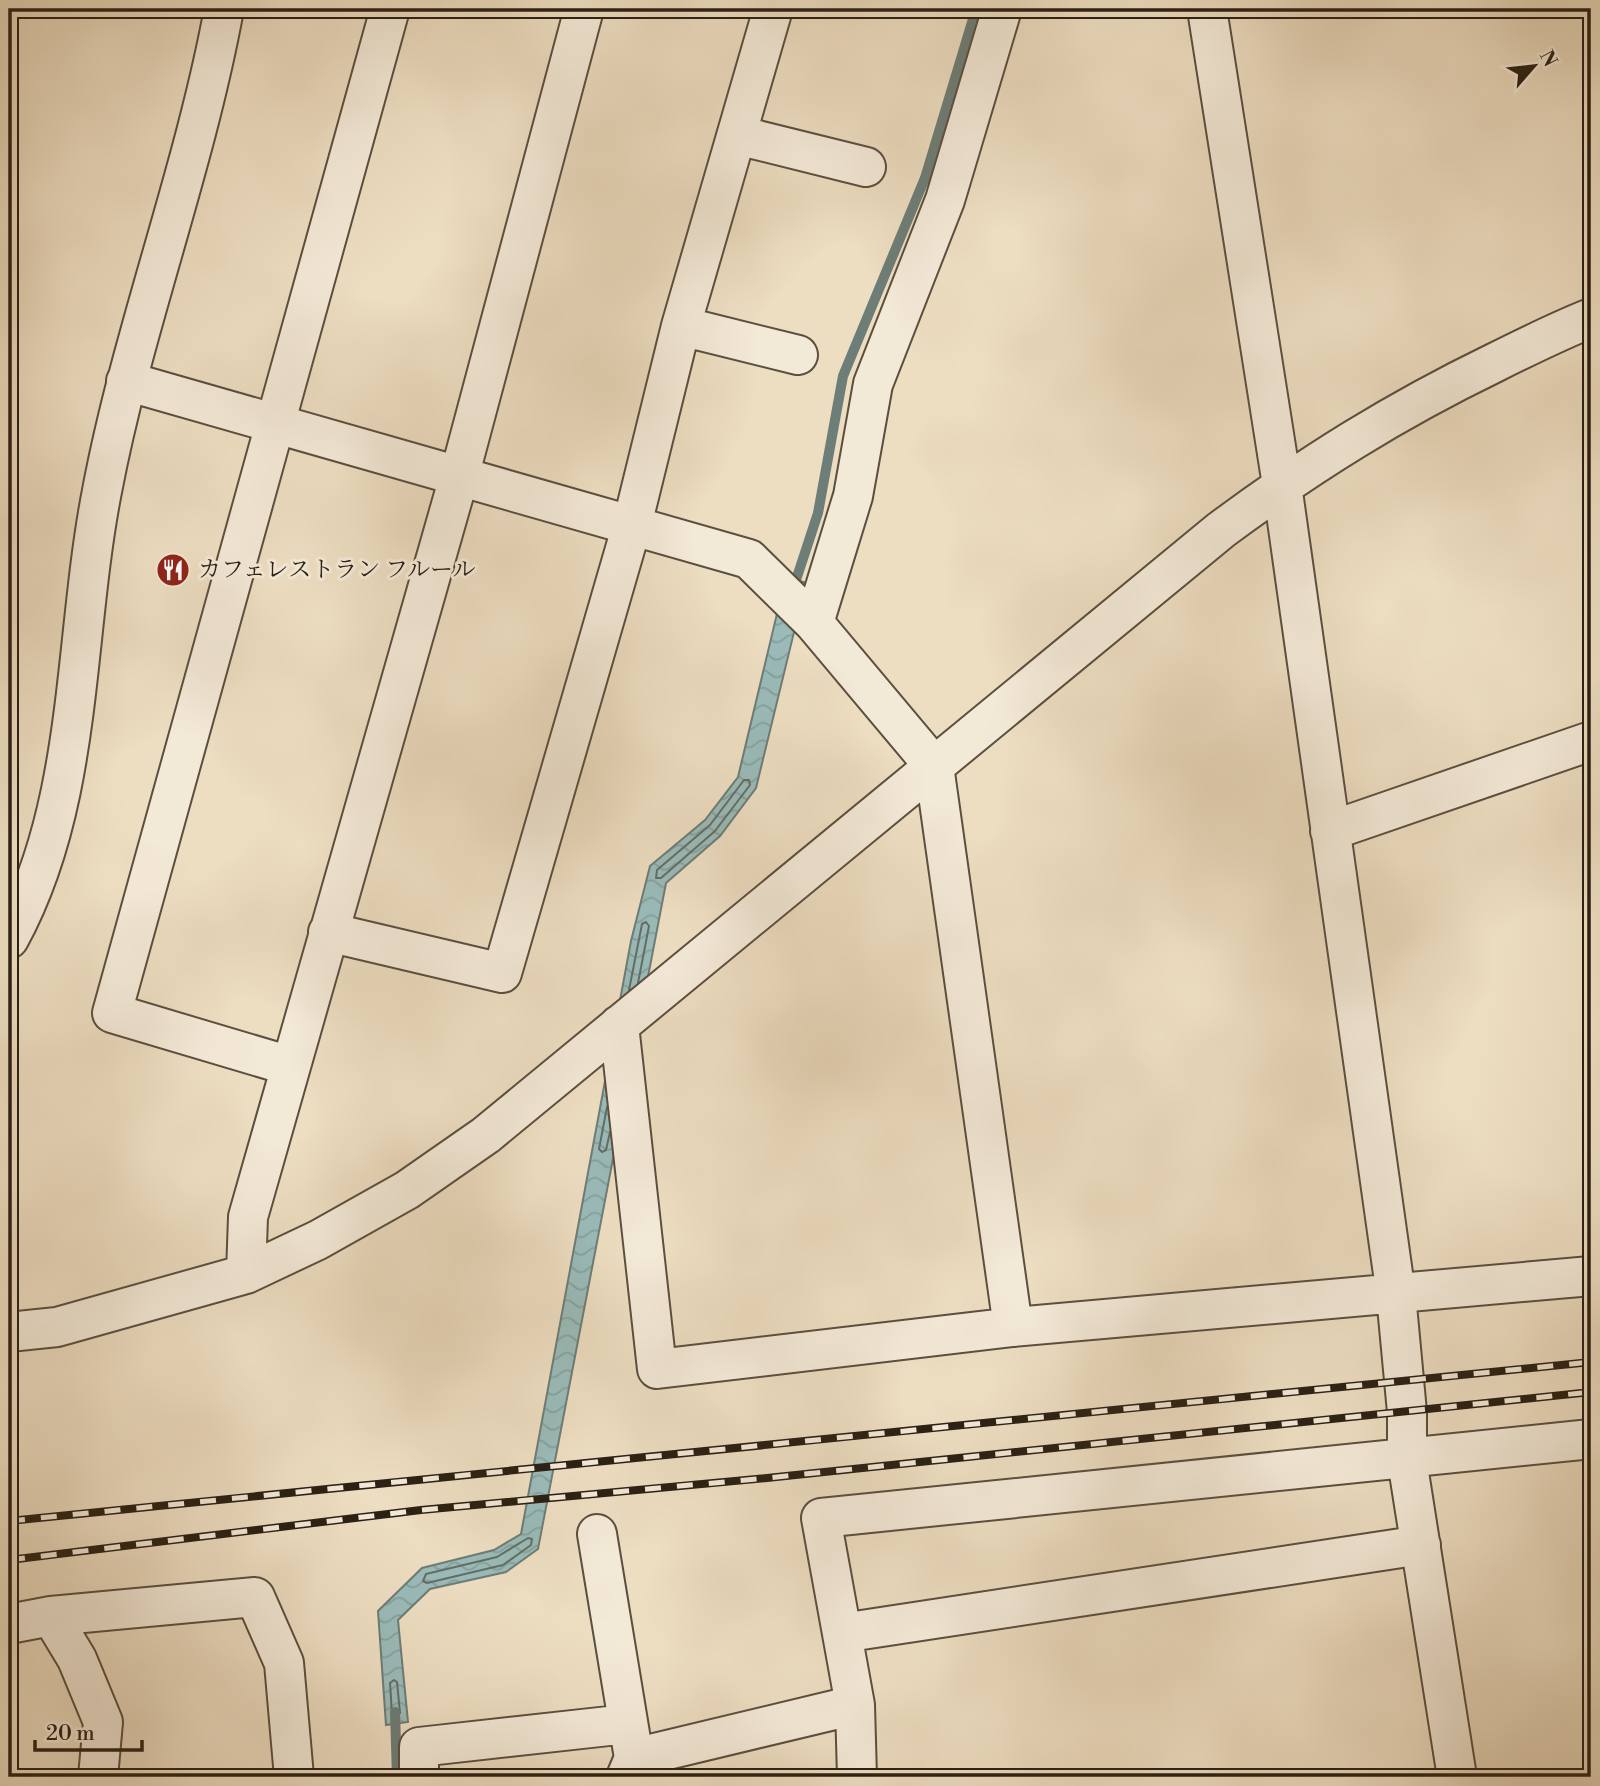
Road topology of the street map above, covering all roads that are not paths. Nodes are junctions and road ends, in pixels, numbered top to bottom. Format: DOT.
graph roads {
  1 [pos="223,9"];
  2 [pos="390,9"];
  3 [pos="584,9"];
  4 [pos="773,9"];
  5 [pos="1002,9"];
  6 [pos="1208,9"];
  7 [pos="737,135"];
  8 [pos="866,167"];
  9 [pos="1591,318"];
  10 [pos="681,326"];
  11 [pos="798,355"];
  12 [pos="126,381"];
  13 [pos="277,424"];
  14 [pos="459,477"];
  15 [pos="1282,485"];
  16 [pos="632,525"];
  17 [pos="814,623"];
  18 [pos="1591,741"];
  19 [pos="934,765"];
  20 [pos="1330,831"];
  21 [pos="328,932"];
  22 [pos="9,939"];
  23 [pos="619,1025"];
  24 [pos="290,1066"];
  25 [pos="246,1274"];
  26 [pos="1591,1276"];
  27 [pos="1396,1295"];
  28 [pos="1013,1327"];
  29 [pos="9,1332"];
  30 [pos="1591,1439"];
  31 [pos="1407,1460"];
  32 [pos="597,1534"];
  33 [pos="1420,1545"];
  34 [pos="51,1616"];
  35 [pos="9,1623"];
  36 [pos="842,1633"];
  37 [pos="855,1705"];
  38 [pos="629,1753"];
  39 [pos="98,1777"];
  40 [pos="294,1777"];
  41 [pos="418,1777"];
  42 [pos="857,1777"];
  43 [pos="1457,1777"];
  1 -- 12 [label="street"];
  2 -- 13 [label="street"];
  3 -- 14 [label="street"];
  4 -- 7 [label="street"];
  5 -- 17 [label="street"];
  6 -- 15 [label="street"];
  7 -- 8 [label="street"];
  7 -- 10 [label="street"];
  9 -- 15 [label="street"];
  10 -- 11 [label="street"];
  10 -- 16 [label="street"];
  12 -- 13 [label="street"];
  12 -- 22 [label="street"];
  13 -- 14 [label="street"];
  13 -- 24 [label="street"];
  14 -- 16 [label="street"];
  14 -- 21 [label="street"];
  15 -- 19 [label="street"];
  15 -- 20 [label="street"];
  16 -- 17 [label="street"];
  16 -- 21 [label="street"];
  17 -- 19 [label="street"];
  18 -- 20 [label="street"];
  19 -- 23 [label="street"];
  19 -- 28 [label="street"];
  20 -- 27 [label="street"];
  21 -- 24 [label="street"];
  23 -- 25 [label="street"];
  23 -- 28 [label="street"];
  24 -- 25 [label="street"];
  25 -- 29 [label="street"];
  26 -- 27 [label="street"];
  27 -- 28 [label="street"];
  27 -- 31 [label="street"];
  30 -- 31 [label="street"];
  31 -- 33 [label="street"];
  31 -- 36 [label="street"];
  32 -- 38 [label="street"];
  33 -- 36 [label="street"];
  33 -- 43 [label="street"];
  34 -- 35 [label="street"];
  34 -- 39 [label="street"];
  34 -- 40 [label="street"];
  36 -- 37 [label="street"];
  37 -- 38 [label="street"];
  37 -- 42 [label="street"];
  38 -- 41 [label="street"];
}
